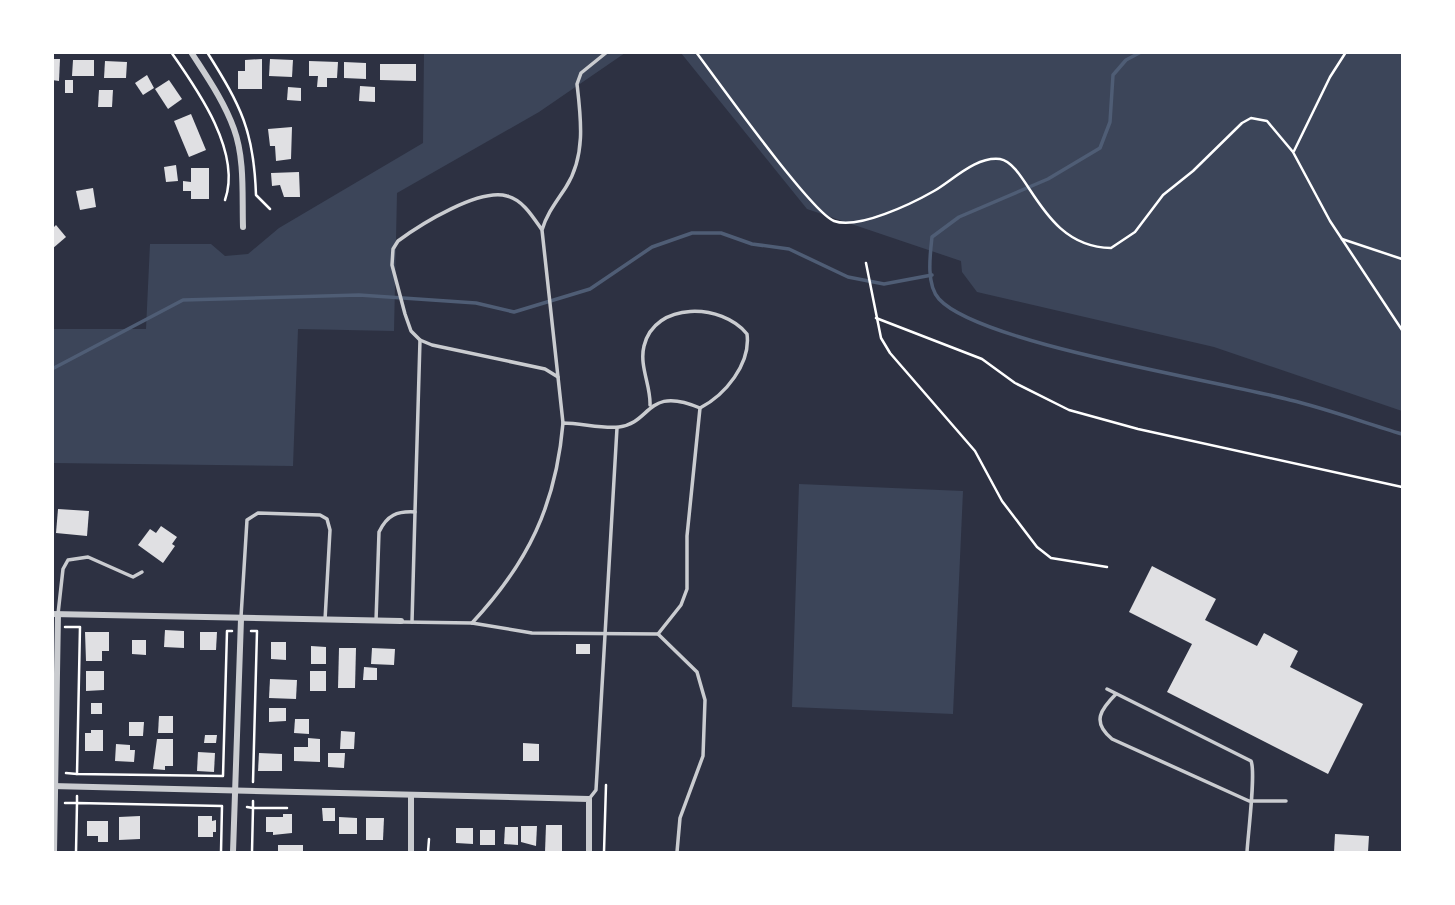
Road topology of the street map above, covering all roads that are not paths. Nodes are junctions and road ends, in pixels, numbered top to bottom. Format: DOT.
graph roads {
  1 [pos="191,52"];
  2 [pos="607,52"];
  3 [pos="243,227"];
  4 [pos="542,230"];
  5 [pos="420,341"];
  6 [pos="558,377"];
  7 [pos="650,405"];
  8 [pos="700,408"];
  9 [pos="563,423"];
  10 [pos="617,428"];
  11 [pos="415,512"];
  12 [pos="142,572"];
  13 [pos="55,614"];
  14 [pos="241,619"];
  15 [pos="325,620"];
  16 [pos="376,621"];
  17 [pos="401,621"];
  18 [pos="412,622"];
  19 [pos="472,623"];
  20 [pos="658,634"];
  21 [pos="603,635"];
  22 [pos="1107,689"];
  23 [pos="1116,694"];
  24 [pos="55,700"];
  25 [pos="54,786"];
  26 [pos="234,791"];
  27 [pos="411,796"];
  28 [pos="589,799"];
  29 [pos="1249,801"];
  30 [pos="1286,801"];
  31 [pos="54,852"];
  32 [pos="233,852"];
  33 [pos="411,852"];
  34 [pos="589,852"];
  35 [pos="677,852"];
  36 [pos="1247,852"];
  1 -- 3 [label="street"];
  2 -- 4 [label="lane"];
  4 -- 5 [label="lane"];
  4 -- 6 [label="lane"];
  5 -- 6 [label="lane"];
  5 -- 11 [label="lane"];
  6 -- 9 [label="lane"];
  7 -- 8 [label="lane"];
  7 -- 8 [label="lane"];
  7 -- 10 [label="lane"];
  8 -- 20 [label="lane"];
  9 -- 10 [label="lane"];
  9 -- 19 [label="lane"];
  10 -- 21 [label="lane"];
  11 -- 16 [label="lane"];
  11 -- 18 [label="lane"];
  12 -- 13 [label="lane"];
  13 -- 14 [label="street"];
  13 -- 24 [label="street"];
  14 -- 15 [label="street"];
  14 -- 15 [label="lane"];
  14 -- 26 [label="street"];
  15 -- 16 [label="street"];
  16 -- 17 [label="street"];
  17 -- 18 [label="lane"];
  18 -- 19 [label="lane"];
  19 -- 21 [label="lane"];
  20 -- 21 [label="lane"];
  20 -- 35 [label="lane"];
  21 -- 28 [label="lane"];
  22 -- 23 [label="lane"];
  23 -- 29 [label="lane"];
  23 -- 29 [label="lane"];
  24 -- 25 [label="street"];
  25 -- 26 [label="street"];
  25 -- 31 [label="street"];
  26 -- 27 [label="street"];
  26 -- 32 [label="street"];
  27 -- 28 [label="street"];
  27 -- 33 [label="street"];
  28 -- 34 [label="street"];
  29 -- 30 [label="lane"];
  29 -- 36 [label="lane"];
}
